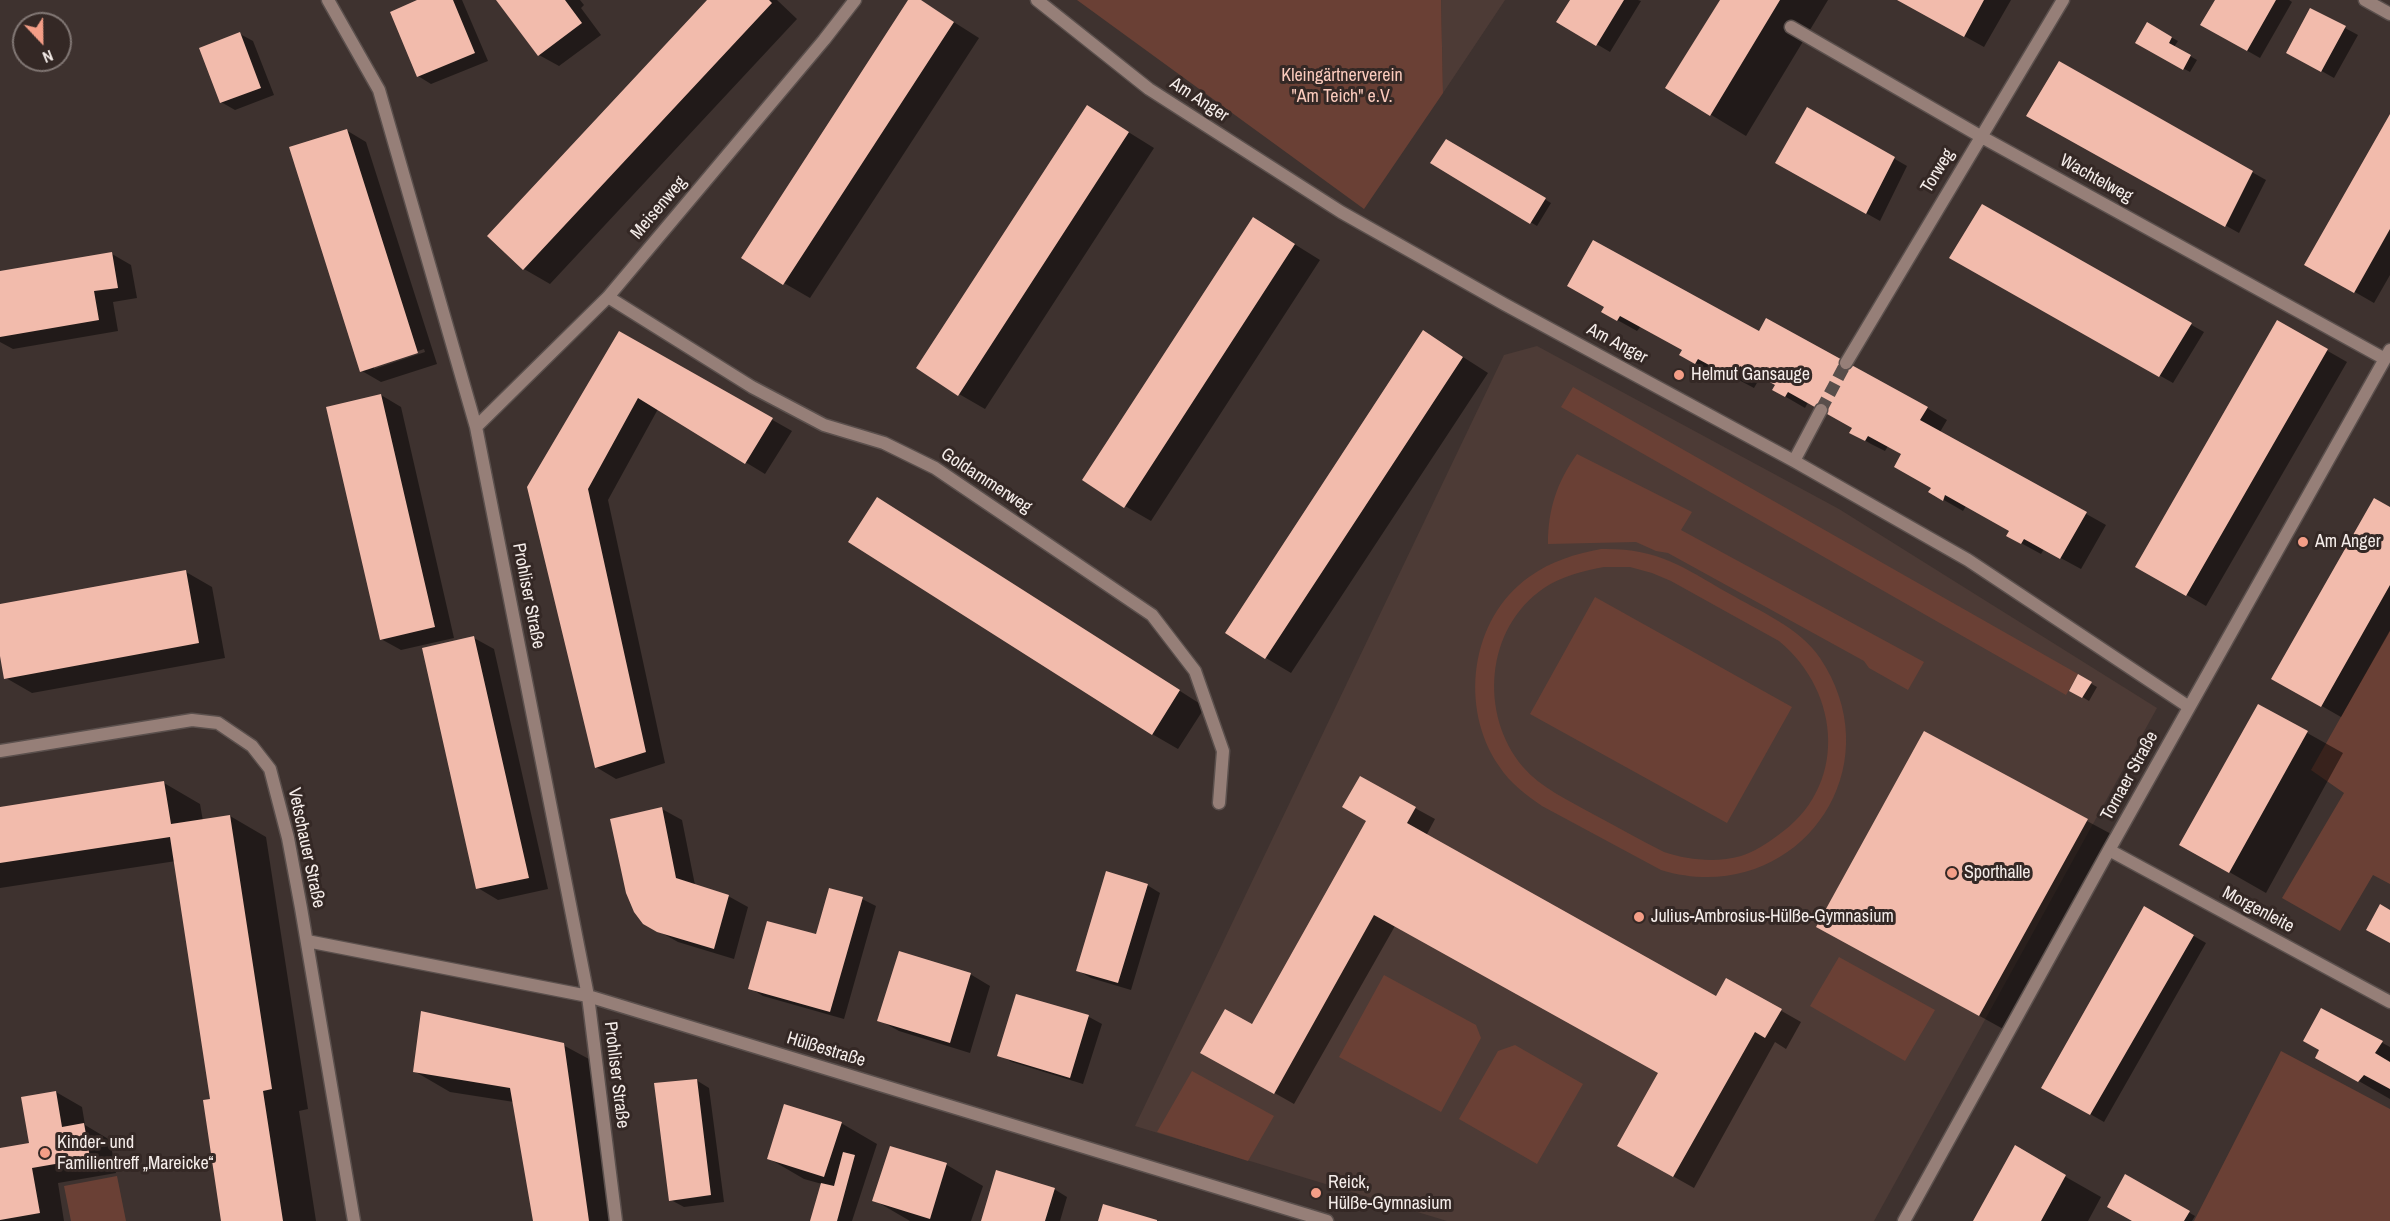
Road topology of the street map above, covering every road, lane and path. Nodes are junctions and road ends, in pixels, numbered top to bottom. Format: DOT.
graph roads {
  1 [pos="328,0"];
  2 [pos="855,0"];
  3 [pos="1037,0"];
  4 [pos="2063,0"];
  5 [pos="2365,0"];
  6 [pos="2390,14"];
  7 [pos="1791,27"];
  8 [pos="1980,136"];
  9 [pos="608,297"];
  10 [pos="2388,355"];
  11 [pos="1846,363"];
  12 [pos="1821,410"];
  13 [pos="476,427"];
  14 [pos="1794,461"];
  15 [pos="2189,707"];
  16 [pos="0,751"];
  17 [pos="1219,803"];
  18 [pos="2109,850"];
  19 [pos="307,941"];
  20 [pos="588,996"];
  21 [pos="2390,1002"];
  22 [pos="354,1221"];
  23 [pos="616,1221"];
  24 [pos="1327,1221"];
  25 [pos="1904,1221"];
  1 -- 13 [label="street, Prohliser Straße"];
  2 -- 9 [label="street, Meisenweg"];
  3 -- 14 [label="street, Am Anger"];
  4 -- 8 [label="street, Torweg"];
  5 -- 6 [label="street"];
  7 -- 8 [label="street, Wachtelweg"];
  8 -- 10 [label="street, Wachtelweg"];
  8 -- 11 [label="street, Torweg"];
  9 -- 13 [label="street, Meisenweg"];
  9 -- 17 [label="street, Goldammerweg"];
  10 -- 15 [label="street, Tornaer Straße"];
  12 -- 14 [label="street"];
  13 -- 20 [label="street, Prohliser Straße"];
  14 -- 15 [label="street, Am Anger"];
  15 -- 18 [label="street, Tornaer Straße"];
  16 -- 19 [label="street, Vetschauer Straße"];
  18 -- 21 [label="street, Morgenleite"];
  18 -- 25 [label="street, Tornaer Straße"];
  19 -- 20 [label="street, Hülßestraße"];
  19 -- 22 [label="street, Vetschauer Straße"];
  20 -- 23 [label="street, Prohliser Straße"];
  20 -- 24 [label="street, Hülßestraße"];
}
